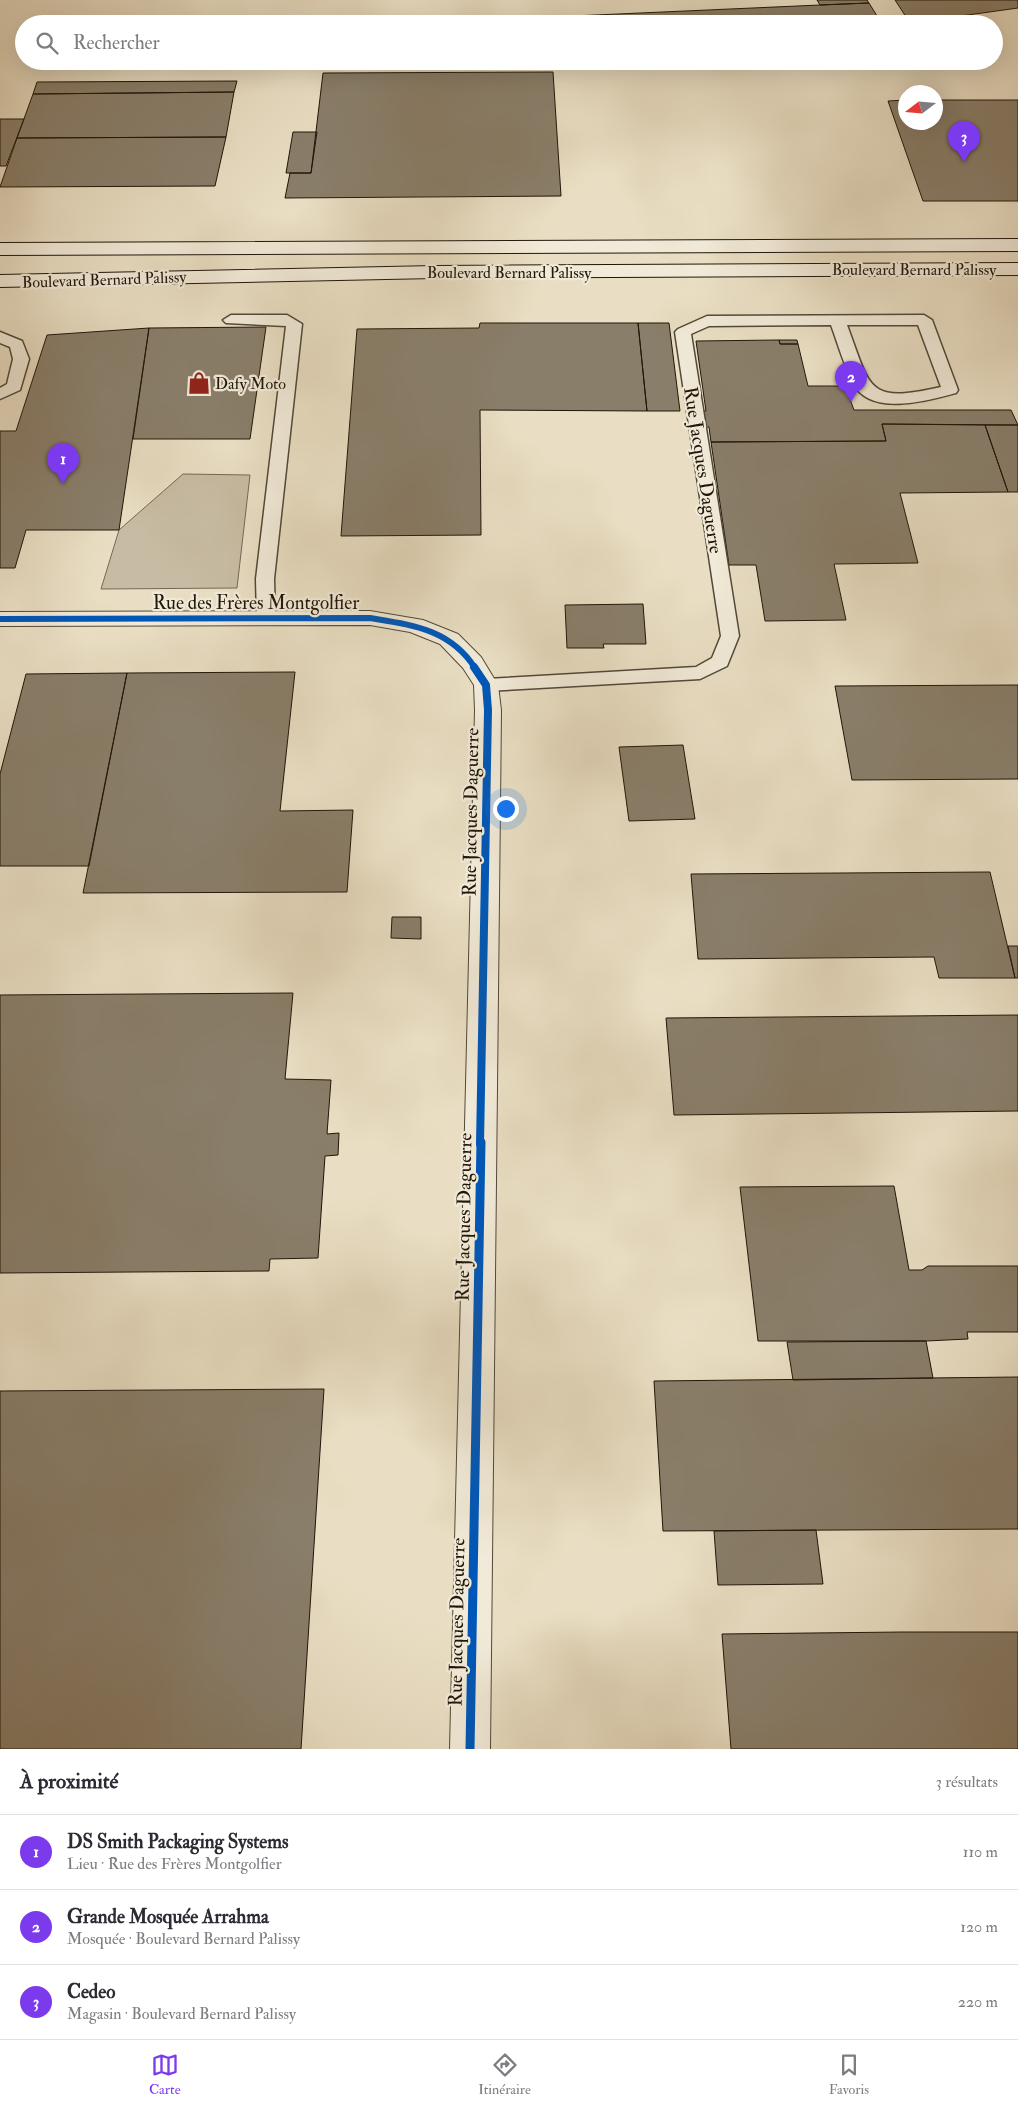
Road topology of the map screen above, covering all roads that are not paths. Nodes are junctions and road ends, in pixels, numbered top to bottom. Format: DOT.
graph roads {
  1 [pos="0,244"];
  2 [pos="1018,245"];
  3 [pos="9,250"];
  4 [pos="1018,269"];
  5 [pos="0,281"];
  6 [pos="39,281"];
  7 [pos="0,286"];
  8 [pos="232,320"];
  9 [pos="837,320"];
  10 [pos="0,337"];
  11 [pos="0,394"];
  12 [pos="266,618"];
  13 [pos="0,619"];
  14 [pos="486,685"];
  15 [pos="470,1749"];
  1 -- 3 [label="main road, Boulevard Bernard Palissy"];
  2 -- 3 [label="main road, Boulevard Bernard Palissy"];
  4 -- 6 [label="main road, Boulevard Bernard Palissy"];
  5 -- 6 [label="main road, Boulevard Bernard Palissy"];
  6 -- 7 [label="main road"];
  8 -- 12 [label="lane"];
  9 -- 9 [label="lane, Rue Jacques Daguerre"];
  9 -- 14 [label="lane, Rue Jacques Daguerre"];
  10 -- 11 [label="lane"];
  12 -- 13 [label="main road, Rue des Frères Montgolfier"];
  12 -- 14 [label="main road, Rue des Frères Montgolfier"];
  14 -- 15 [label="main road, Rue Jacques Daguerre"];
}
